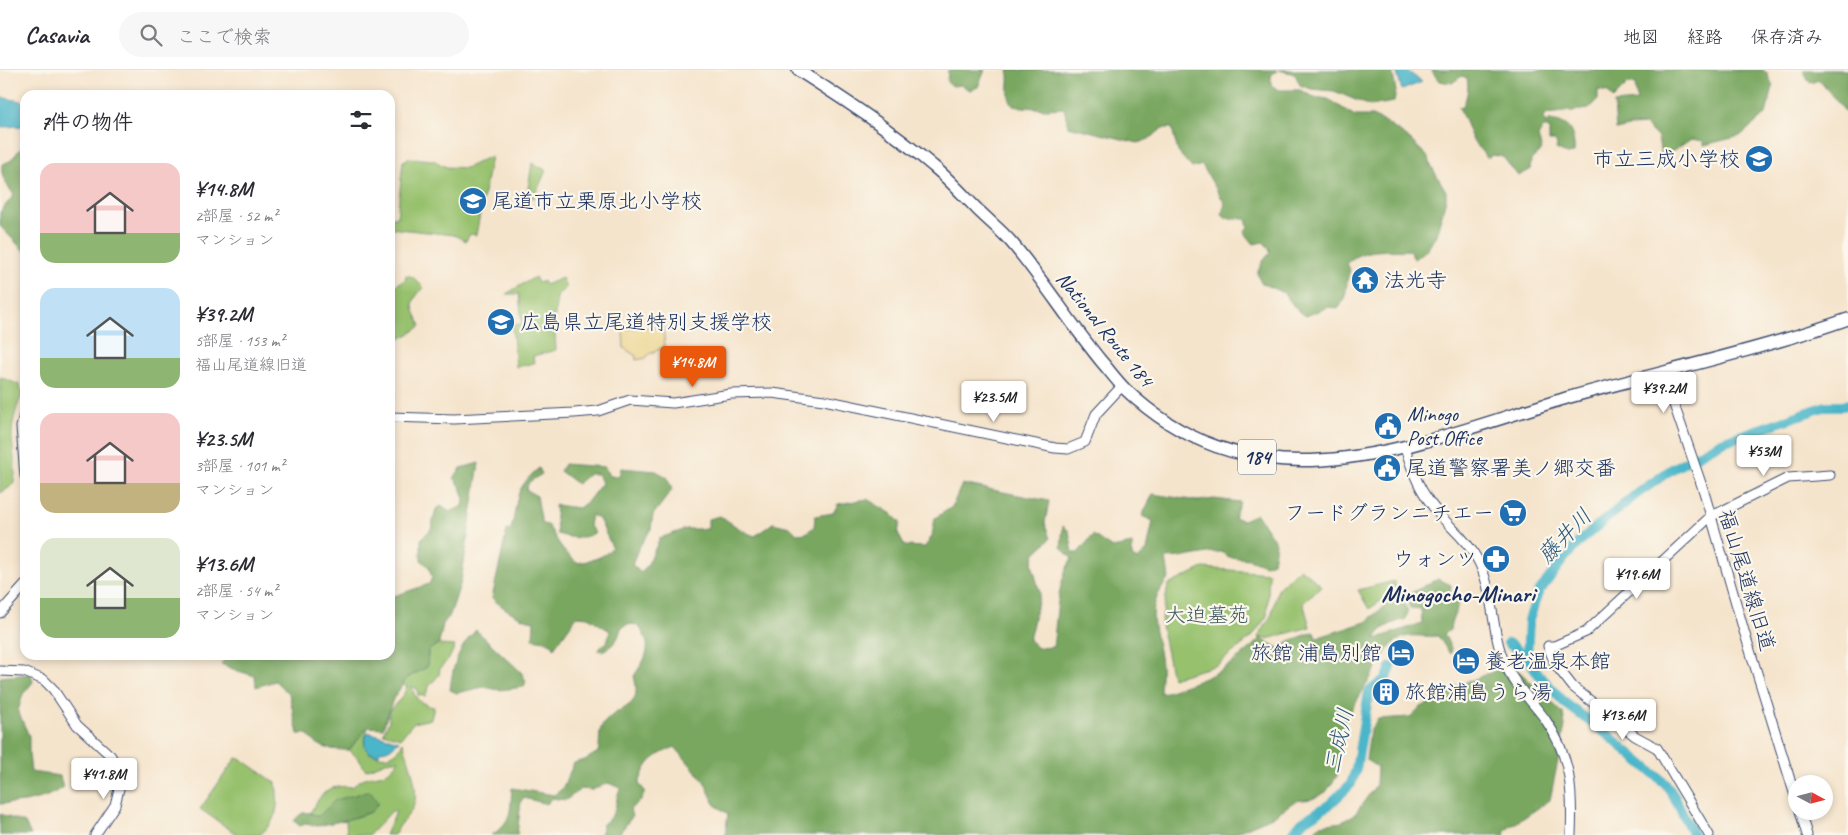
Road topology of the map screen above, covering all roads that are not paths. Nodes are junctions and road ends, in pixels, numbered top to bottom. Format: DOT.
graph roads {
  1 [pos="798,70"];
  2 [pos="1848,319"];
  3 [pos="1666,372"];
  4 [pos="1122,386"];
  5 [pos="395,417"];
  6 [pos="1405,447"];
  7 [pos="1830,475"];
  8 [pos="1710,517"];
  9 [pos="20,590"];
  10 [pos="0,613"];
  11 [pos="0,671"];
  12 [pos="1789,775"];
  13 [pos="1803,820"];
  14 [pos="95,835"];
  15 [pos="1571,835"];
  16 [pos="1709,835"];
  17 [pos="1807,835"];
  1 -- 4 [label="highway, National Route 184 / 184"];
  2 -- 3 [label="highway, National Route 184 / 184"];
  3 -- 6 [label="highway, National Route 184 / 184"];
  3 -- 8 [label="street, 福山尾道線旧道"];
  4 -- 5 [label="street"];
  4 -- 6 [label="highway, National Route 184 / 184"];
  6 -- 15 [label="street"];
  7 -- 8 [label="street"];
  8 -- 12 [label="street, 福山尾道線旧道"];
  8 -- 16 [label="street"];
  9 -- 10 [label="street"];
  11 -- 14 [label="street"];
  13 -- 17 [label="street"];
}
